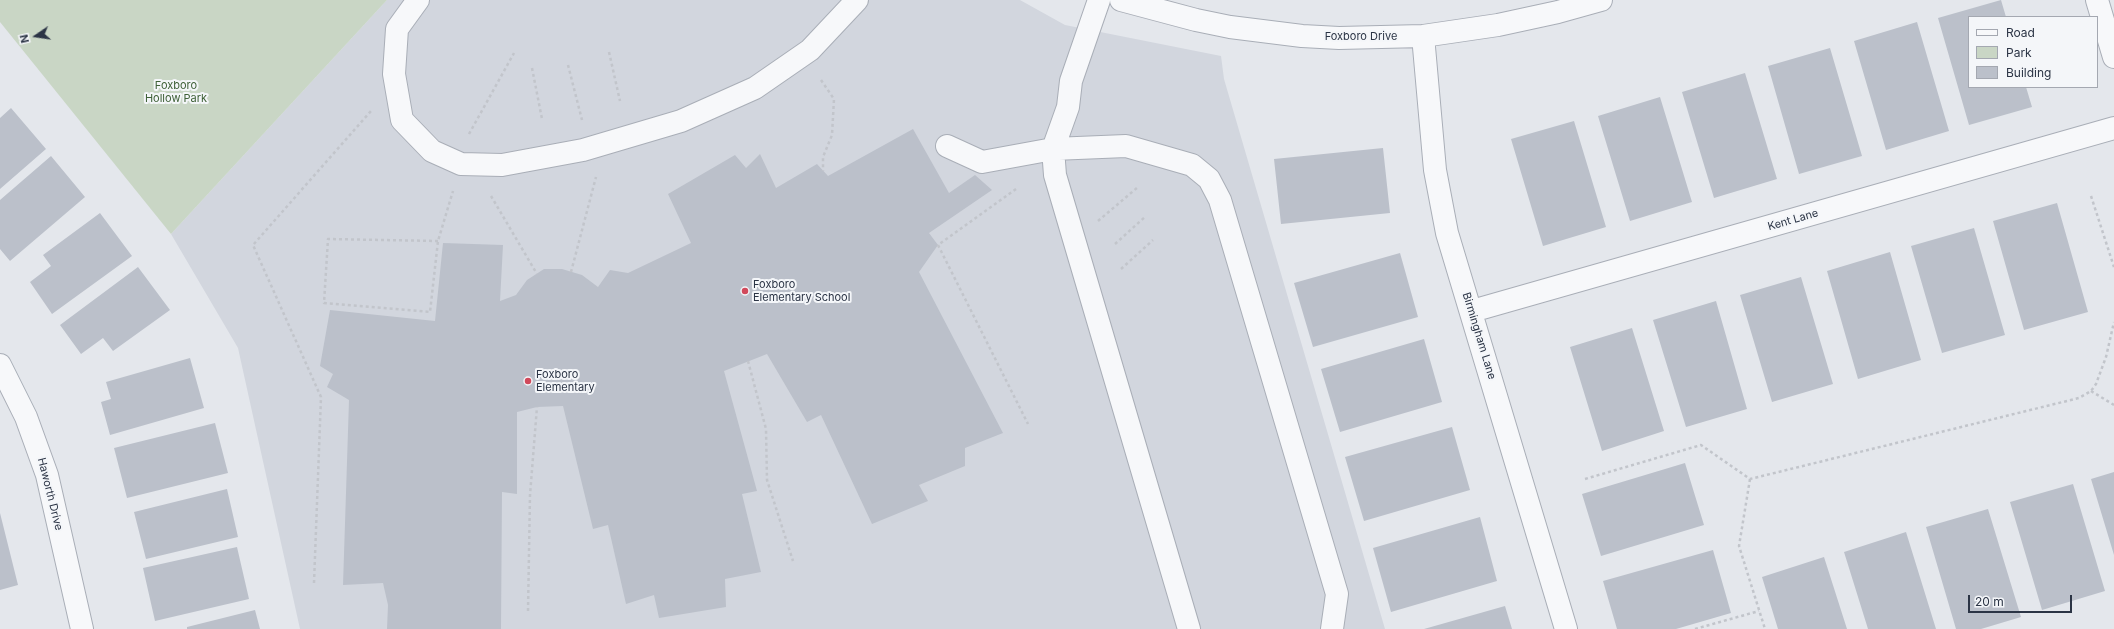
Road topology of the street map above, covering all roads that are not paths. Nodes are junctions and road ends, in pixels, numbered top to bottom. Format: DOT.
graph roads {
  1 [pos="418,0"];
  2 [pos="857,0"];
  3 [pos="1099,0"];
  4 [pos="1121,0"];
  5 [pos="1601,0"];
  6 [pos="2097,0"];
  7 [pos="1422,36"];
  8 [pos="2114,57"];
  9 [pos="2114,128"];
  10 [pos="946,146"];
  11 [pos="1053,149"];
  12 [pos="1472,312"];
  13 [pos="0,365"];
  14 [pos="6,389"];
  15 [pos="82,629"];
  16 [pos="1189,629"];
  17 [pos="1332,629"];
  18 [pos="1566,629"];
  1 -- 2 [label="street"];
  3 -- 11 [label="street"];
  4 -- 7 [label="street, Foxboro Drive"];
  5 -- 7 [label="street, Foxboro Drive"];
  6 -- 8 [label="street"];
  7 -- 12 [label="street, Birmingham Lane"];
  9 -- 12 [label="street, Kent Lane"];
  10 -- 11 [label="street"];
  11 -- 16 [label="street"];
  11 -- 17 [label="street"];
  12 -- 18 [label="street, Birmingham Lane"];
  13 -- 14 [label="street, Haworth Drive"];
  14 -- 15 [label="street, Haworth Drive"];
}
